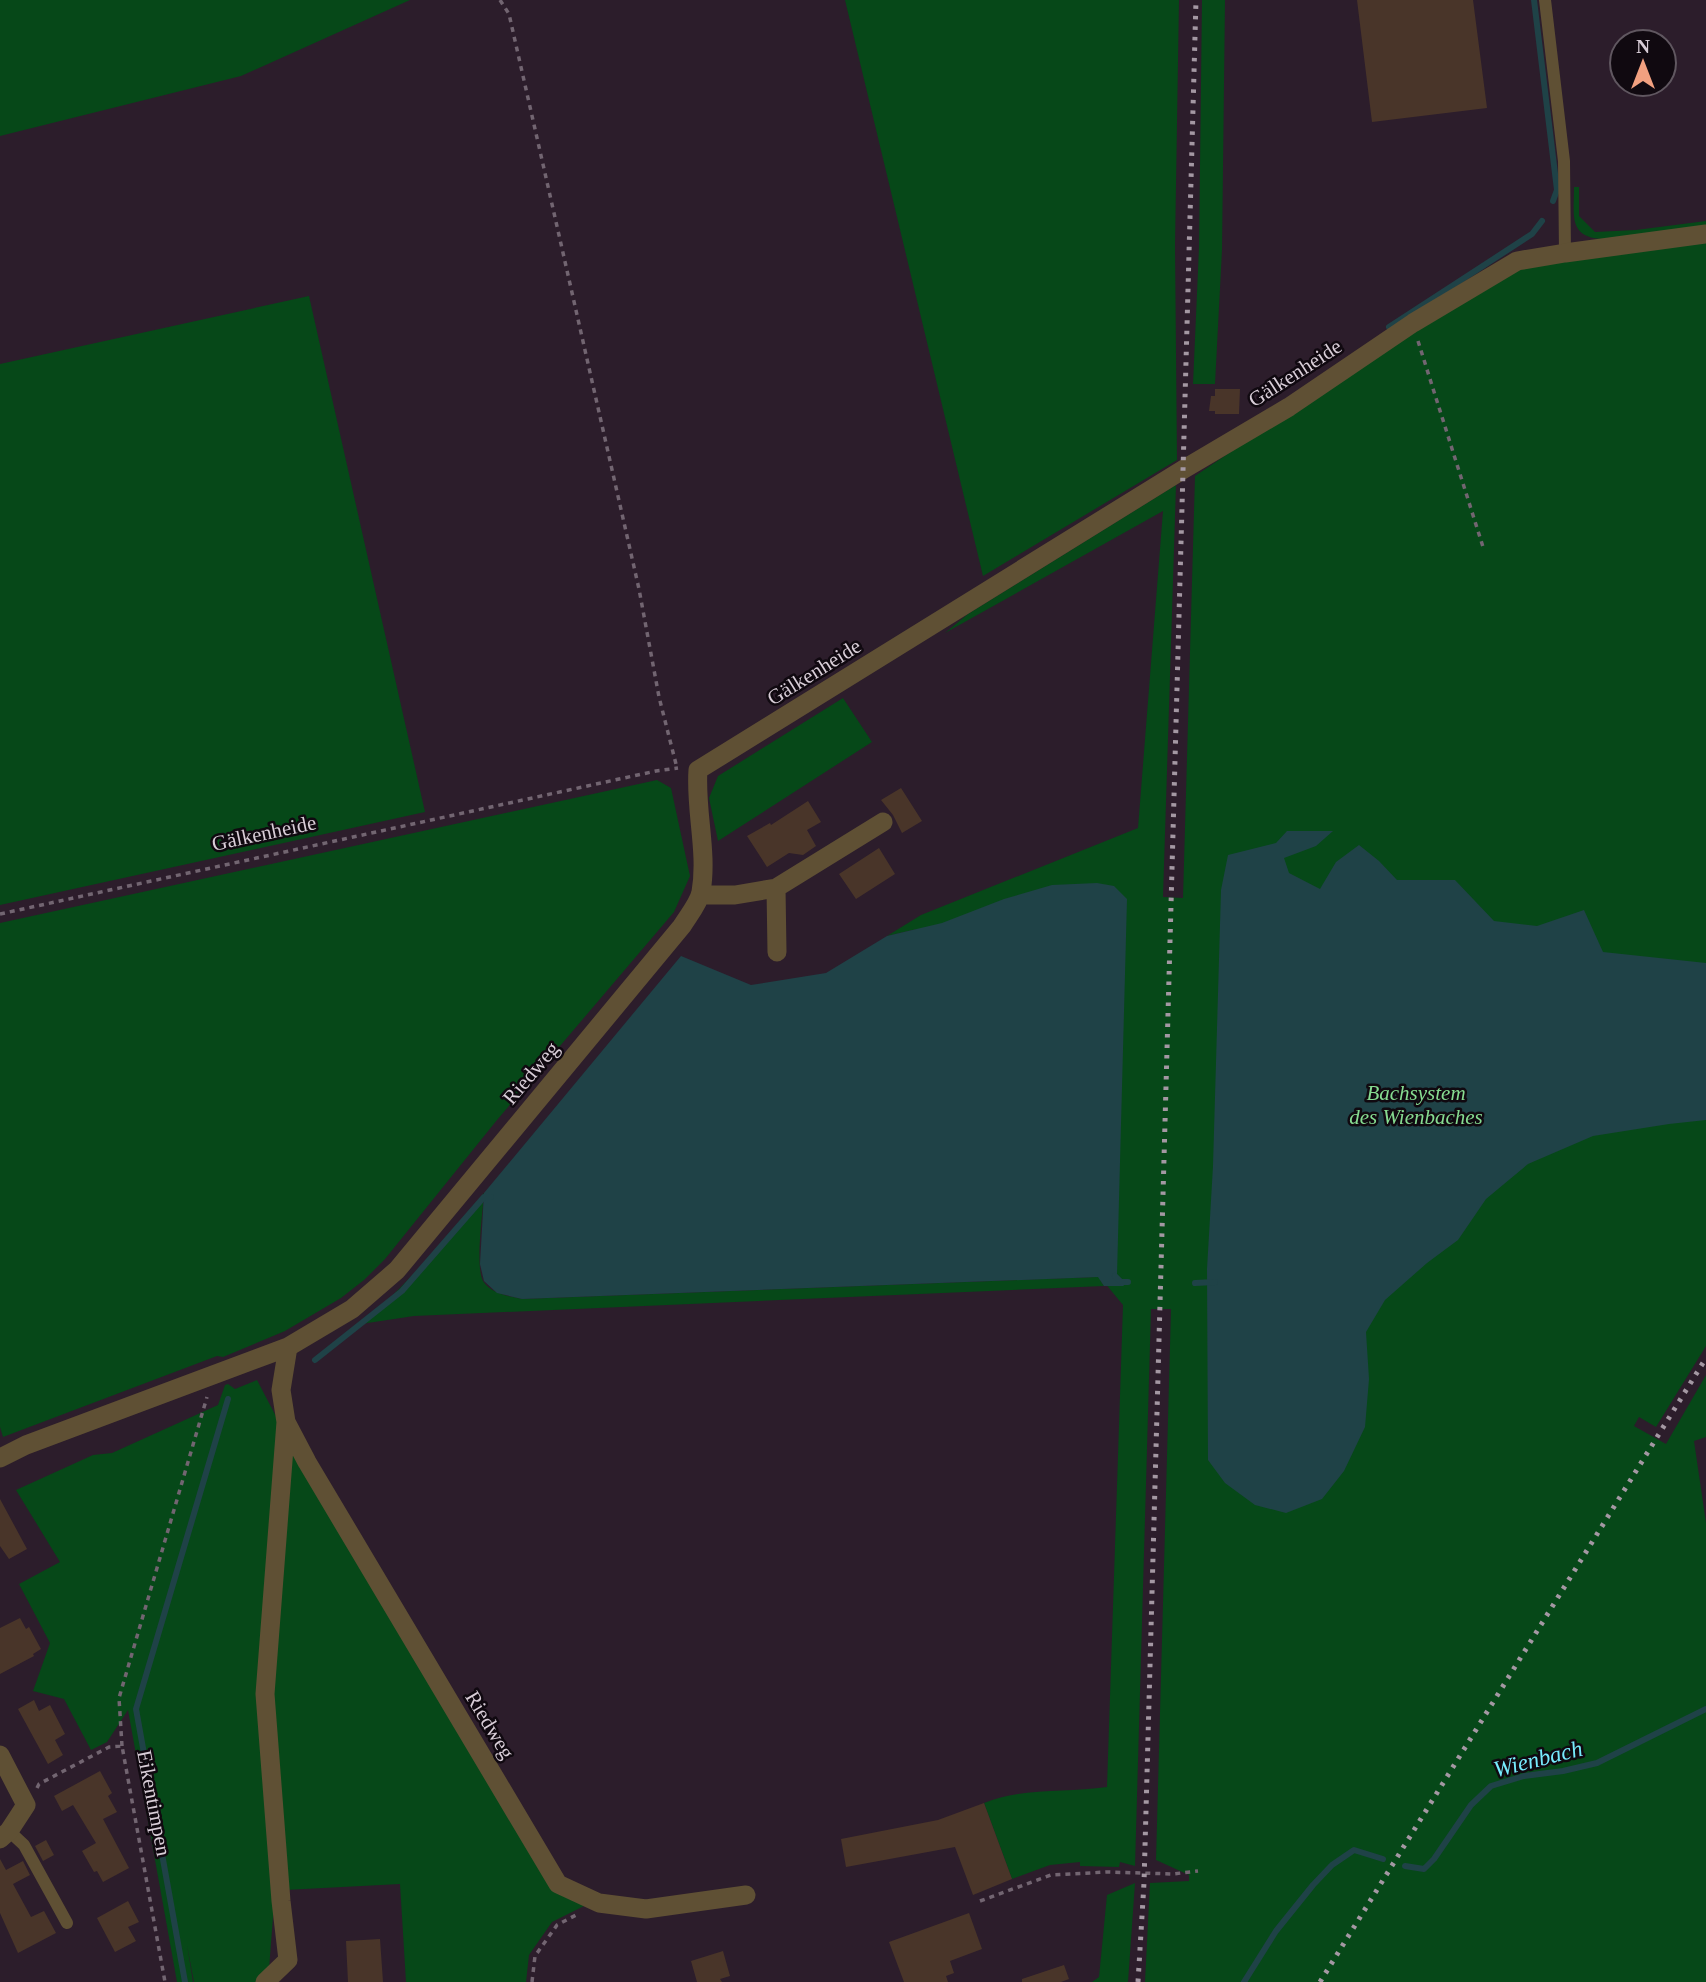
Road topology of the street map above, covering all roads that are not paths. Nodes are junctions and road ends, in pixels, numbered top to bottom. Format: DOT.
graph roads {
  1 [pos="1545,0"];
  2 [pos="1706,234"];
  3 [pos="1565,253"];
  4 [pos="698,770"];
  5 [pos="883,822"];
  6 [pos="776,888"];
  7 [pos="701,895"];
  8 [pos="777,952"];
  9 [pos="288,1347"];
  10 [pos="257,1358"];
  11 [pos="281,1390"];
  12 [pos="286,1422"];
  13 [pos="0,1458"];
  14 [pos="0,1755"];
  15 [pos="5,1835"];
  16 [pos="746,1895"];
  17 [pos="67,1923"];
  18 [pos="265,1982"];
  1 -- 3 [label="lane"];
  2 -- 3 [label="street, Gälkenheide"];
  3 -- 4 [label="street, Gälkenheide"];
  4 -- 7 [label="street, Riedweg"];
  5 -- 6 [label="street"];
  6 -- 7 [label="street"];
  6 -- 8 [label="street"];
  7 -- 9 [label="street, Riedweg"];
  9 -- 10 [label="street, Riedweg"];
  9 -- 11 [label="street, Riedweg"];
  10 -- 11 [label="street, Riedweg"];
  10 -- 13 [label="street, Riedweg"];
  11 -- 12 [label="street, Riedweg"];
  12 -- 16 [label="street, Riedweg"];
  12 -- 18 [label="street, Riedweg"];
  14 -- 15 [label="street"];
  15 -- 17 [label="lane"];
}
